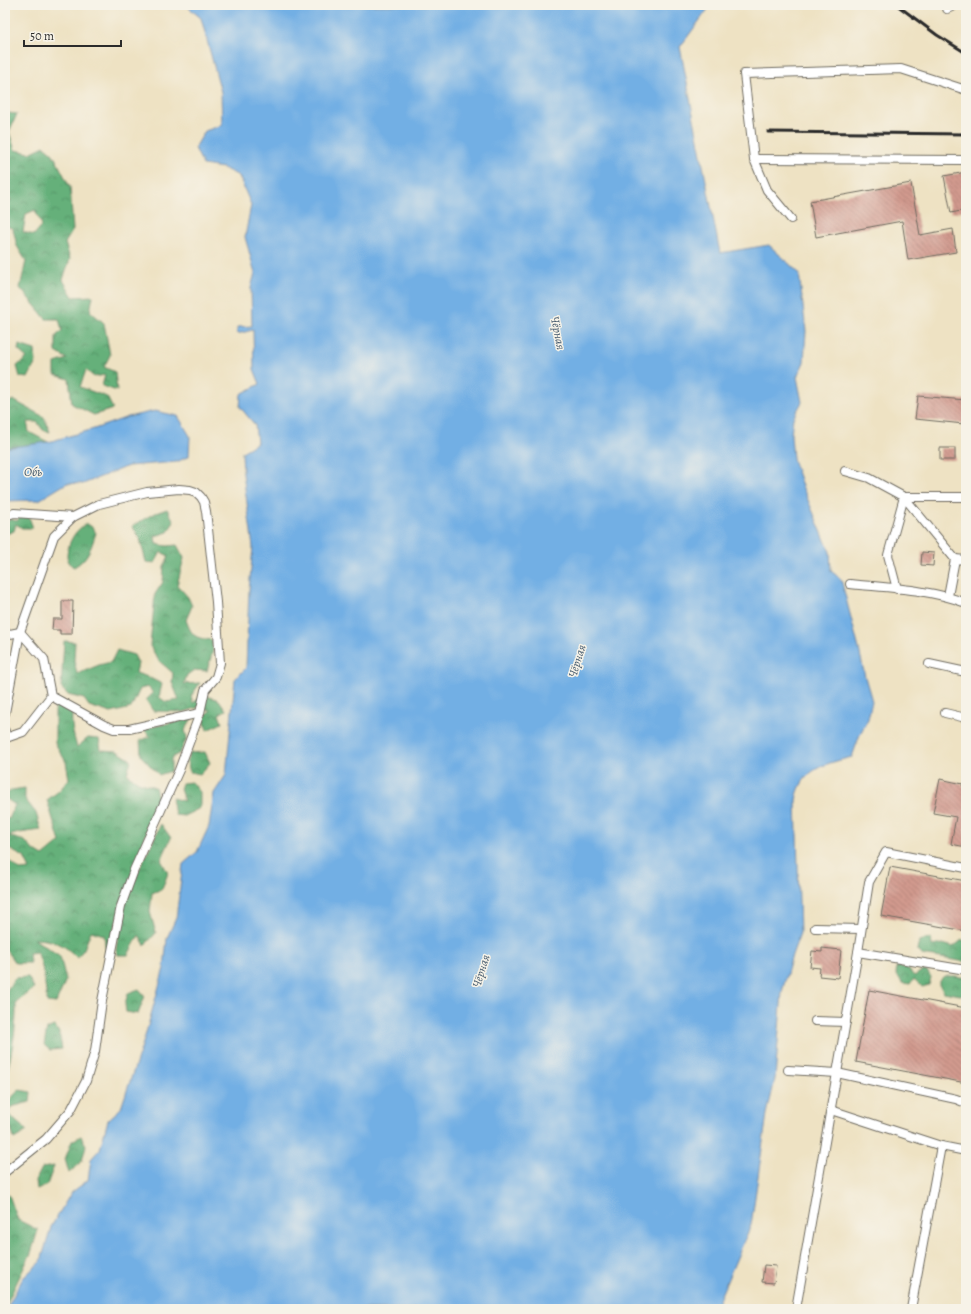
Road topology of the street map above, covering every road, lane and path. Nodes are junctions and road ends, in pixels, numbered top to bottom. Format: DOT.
graph roads {
  1 [pos="956,5"];
  2 [pos="947,9"];
  3 [pos="966,90"];
  4 [pos="754,159"];
  5 [pos="966,160"];
  6 [pos="792,219"];
  7 [pos="845,471"];
  8 [pos="904,497"];
  9 [pos="966,497"];
  10 [pos="5,516"];
  11 [pos="74,517"];
  12 [pos="955,559"];
  13 [pos="966,560"];
  14 [pos="850,584"];
  15 [pos="898,589"];
  16 [pos="948,596"];
  17 [pos="966,603"];
  18 [pos="20,632"];
  19 [pos="5,635"];
  20 [pos="929,664"];
  21 [pos="966,672"];
  22 [pos="51,696"];
  23 [pos="5,713"];
  24 [pos="200,713"];
  25 [pos="945,714"];
  26 [pos="966,718"];
  27 [pos="5,736"];
  28 [pos="966,868"];
  29 [pos="815,928"];
  30 [pos="861,929"];
  31 [pos="858,952"];
  32 [pos="966,970"];
  33 [pos="815,1021"];
  34 [pos="846,1022"];
  35 [pos="788,1070"];
  36 [pos="837,1073"];
  37 [pos="966,1103"];
  38 [pos="831,1110"];
  39 [pos="941,1146"];
  40 [pos="966,1151"];
  41 [pos="5,1172"];
  42 [pos="796,1309"];
  43 [pos="911,1309"];
  1 -- 2 [label="lane"];
  3 -- 4 [label="lane"];
  4 -- 5 [label="lane"];
  4 -- 6 [label="lane"];
  7 -- 8 [label="lane"];
  8 -- 9 [label="lane"];
  8 -- 12 [label="lane"];
  8 -- 15 [label="lane"];
  10 -- 11 [label="lane"];
  11 -- 18 [label="lane"];
  11 -- 24 [label="lane"];
  12 -- 13 [label="lane"];
  12 -- 16 [label="lane"];
  14 -- 15 [label="lane"];
  15 -- 16 [label="lane"];
  16 -- 17 [label="lane"];
  18 -- 19 [label="lane"];
  18 -- 22 [label="lane"];
  18 -- 23 [label="lane"];
  20 -- 21 [label="lane"];
  22 -- 24 [label="lane"];
  22 -- 27 [label="lane"];
  24 -- 41 [label="lane"];
  25 -- 26 [label="lane"];
  28 -- 30 [label="lane"];
  29 -- 30 [label="lane"];
  30 -- 31 [label="lane"];
  31 -- 32 [label="lane"];
  31 -- 34 [label="lane"];
  33 -- 34 [label="lane"];
  34 -- 36 [label="lane"];
  35 -- 36 [label="lane"];
  36 -- 37 [label="lane"];
  36 -- 38 [label="lane"];
  38 -- 39 [label="lane"];
  38 -- 42 [label="lane"];
  39 -- 40 [label="lane"];
  39 -- 43 [label="lane"];
}
